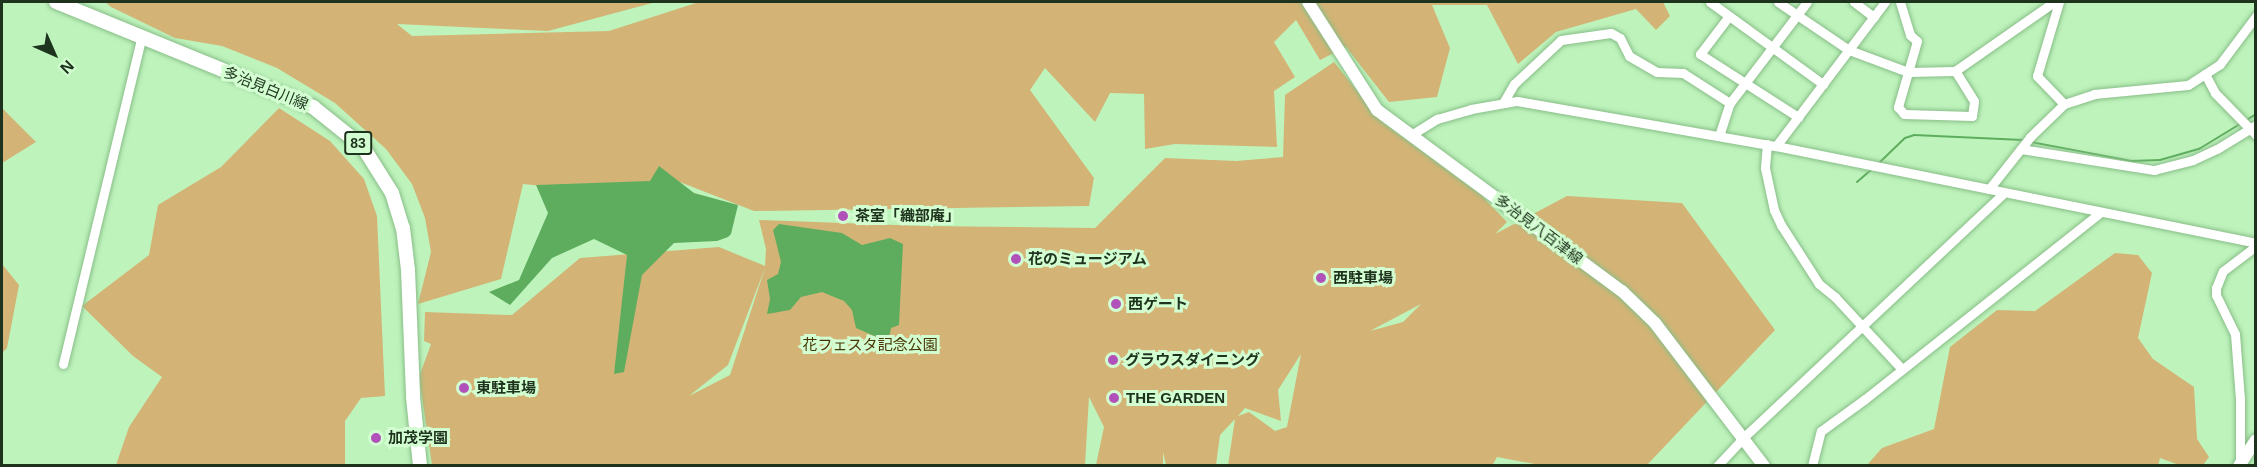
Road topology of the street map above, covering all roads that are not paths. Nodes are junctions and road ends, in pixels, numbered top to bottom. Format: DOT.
graph roads {
  1 [pos="56,2"];
  2 [pos="1308,2"];
  3 [pos="1710,2"];
  4 [pos="1778,2"];
  5 [pos="1808,2"];
  6 [pos="1854,2"];
  7 [pos="1885,2"];
  8 [pos="1900,2"];
  9 [pos="2054,2"];
  10 [pos="2059,2"];
  11 [pos="1797,15"];
  12 [pos="1729,16"];
  13 [pos="1874,16"];
  14 [pos="2256,16"];
  15 [pos="141,39"];
  16 [pos="1773,47"];
  17 [pos="1849,50"];
  18 [pos="1956,71"];
  19 [pos="1908,72"];
  20 [pos="2205,74"];
  21 [pos="1746,82"];
  22 [pos="1823,84"];
  23 [pos="1503,103"];
  24 [pos="1730,103"];
  25 [pos="2064,104"];
  26 [pos="1798,117"];
  27 [pos="2254,129"];
  28 [pos="1411,135"];
  29 [pos="1719,136"];
  30 [pos="1772,145"];
  31 [pos="2022,147"];
  32 [pos="1989,189"];
  33 [pos="2003,194"];
  34 [pos="2101,212"];
  35 [pos="2256,245"];
  36 [pos="1862,327"];
  37 [pos="63,364"];
  38 [pos="1902,369"];
  39 [pos="1744,437"];
  40 [pos="2256,440"];
  41 [pos="2239,464"];
  42 [pos="420,465"];
  43 [pos="1717,465"];
  44 [pos="1764,465"];
  45 [pos="1812,465"];
  1 -- 15 [label="main road, 多治見白川線 / 83"];
  2 -- 28 [label="main road, 多治見八百津線"];
  3 -- 12 [label="street"];
  4 -- 11 [label="street"];
  5 -- 11 [label="street"];
  6 -- 13 [label="street"];
  7 -- 13 [label="street"];
  8 -- 19 [label="street"];
  9 -- 18 [label="street"];
  10 -- 25 [label="street"];
  11 -- 16 [label="street"];
  11 -- 17 [label="street"];
  12 -- 16 [label="street"];
  12 -- 21 [label="street"];
  13 -- 17 [label="street"];
  14 -- 20 [label="street"];
  15 -- 37 [label="street"];
  15 -- 42 [label="main road, 多治見白川線 / 83"];
  16 -- 21 [label="street"];
  16 -- 22 [label="street"];
  17 -- 19 [label="street"];
  17 -- 22 [label="street"];
  18 -- 19 [label="street"];
  18 -- 19 [label="street"];
  20 -- 25 [label="street"];
  20 -- 27 [label="street"];
  21 -- 24 [label="street"];
  21 -- 26 [label="street"];
  22 -- 26 [label="street"];
  23 -- 24 [label="street"];
  23 -- 28 [label="street"];
  23 -- 29 [label="street"];
  24 -- 29 [label="street"];
  25 -- 31 [label="street"];
  26 -- 30 [label="street"];
  27 -- 31 [label="street"];
  28 -- 39 [label="main road, 多治見八百津線"];
  29 -- 30 [label="street"];
  30 -- 32 [label="street"];
  30 -- 36 [label="street"];
  31 -- 32 [label="street"];
  32 -- 33 [label="street"];
  33 -- 34 [label="street"];
  33 -- 36 [label="street"];
  34 -- 35 [label="street"];
  34 -- 38 [label="street"];
  35 -- 41 [label="street"];
  36 -- 38 [label="street"];
  36 -- 39 [label="street"];
  38 -- 45 [label="street"];
  39 -- 43 [label="street"];
  39 -- 44 [label="main road, 多治見八百津線"];
  40 -- 41 [label="main road"];
}
